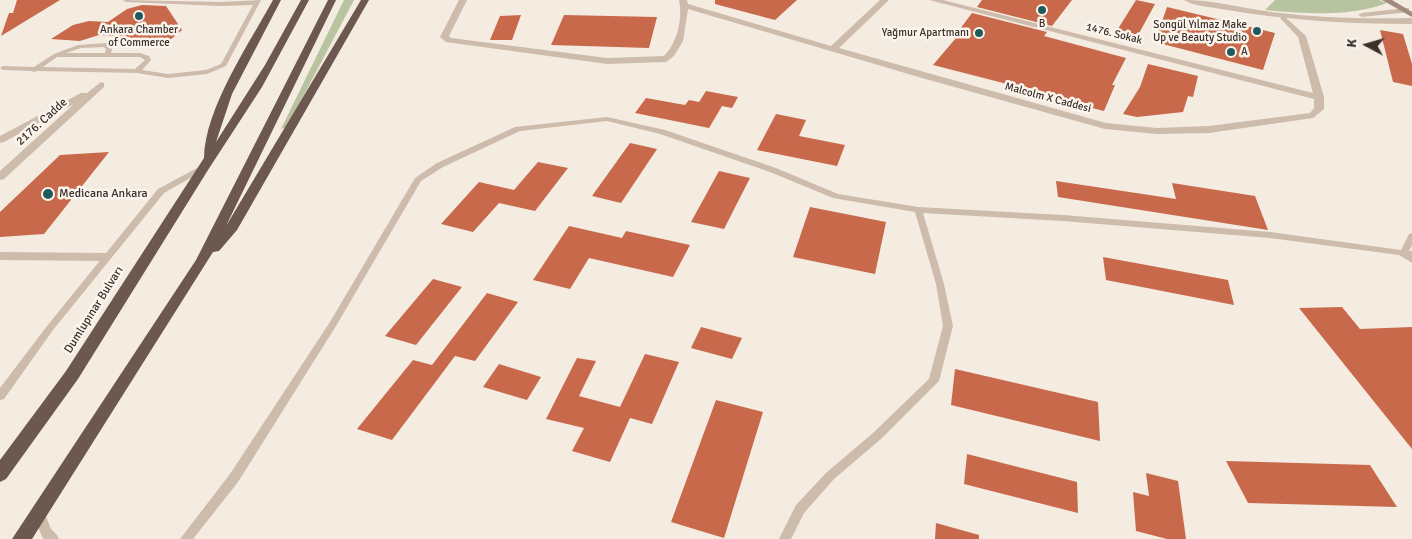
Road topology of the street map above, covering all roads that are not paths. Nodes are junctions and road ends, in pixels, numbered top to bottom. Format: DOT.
graph roads {
  1 [pos="126,0"];
  2 [pos="277,0"];
  3 [pos="305,0"];
  4 [pos="332,0"];
  5 [pos="365,0"];
  6 [pos="463,0"];
  7 [pos="886,0"];
  8 [pos="933,0"];
  9 [pos="1188,0"];
  10 [pos="1386,0"];
  11 [pos="257,2"];
  12 [pos="683,2"];
  13 [pos="1410,10"];
  14 [pos="1284,18"];
  15 [pos="1412,21"];
  16 [pos="1361,22"];
  17 [pos="1412,30"];
  18 [pos="833,49"];
  19 [pos="56,55"];
  20 [pos="108,55"];
  21 [pos="3,68"];
  22 [pos="34,70"];
  23 [pos="137,71"];
  24 [pos="1318,97"];
  25 [pos="0,140"];
  26 [pos="206,164"];
  27 [pos="0,177"];
  28 [pos="918,210"];
  29 [pos="1412,236"];
  30 [pos="1407,254"];
  31 [pos="0,256"];
  32 [pos="106,257"];
  33 [pos="1412,260"];
  34 [pos="202,261"];
  35 [pos="0,396"];
  36 [pos="0,474"];
  37 [pos="39,513"];
  38 [pos="21,539"];
  39 [pos="53,539"];
  40 [pos="186,539"];
  41 [pos="785,539"];
  1 -- 11 [label="lane"];
  2 -- 26 [label="highway, Dumlupınar Bulvarı"];
  3 -- 26 [label="highway, Dumlupınar Bulvarı"];
  4 -- 34 [label="highway"];
  5 -- 34 [label="highway"];
  6 -- 12 [label="street"];
  7 -- 18 [label="street"];
  8 -- 24 [label="street, 1476. Sokak"];
  9 -- 14 [label="street"];
  10 -- 13 [label="main road"];
  11 -- 23 [label="lane"];
  12 -- 18 [label="street, Malcolm X Caddesi"];
  13 -- 14 [label="street"];
  14 -- 16 [label="street"];
  14 -- 24 [label="street"];
  15 -- 16 [label="street"];
  16 -- 17 [label="street"];
  18 -- 24 [label="street, Malcolm X Caddesi"];
  19 -- 20 [label="lane"];
  19 -- 20 [label="lane"];
  19 -- 22 [label="lane"];
  20 -- 23 [label="lane"];
  21 -- 22 [label="lane"];
  22 -- 23 [label="lane"];
  25 -- 27 [label="street, 2176. Cadde"];
  26 -- 32 [label="lane"];
  26 -- 36 [label="highway, Dumlupınar Bulvarı"];
  28 -- 30 [label="lane"];
  28 -- 40 [label="lane"];
  28 -- 41 [label="lane"];
  29 -- 30 [label="lane"];
  30 -- 33 [label="lane"];
  31 -- 32 [label="street"];
  32 -- 35 [label="lane"];
  34 -- 37 [label="highway"];
  37 -- 38 [label="highway"];
  37 -- 39 [label="lane"];
}
